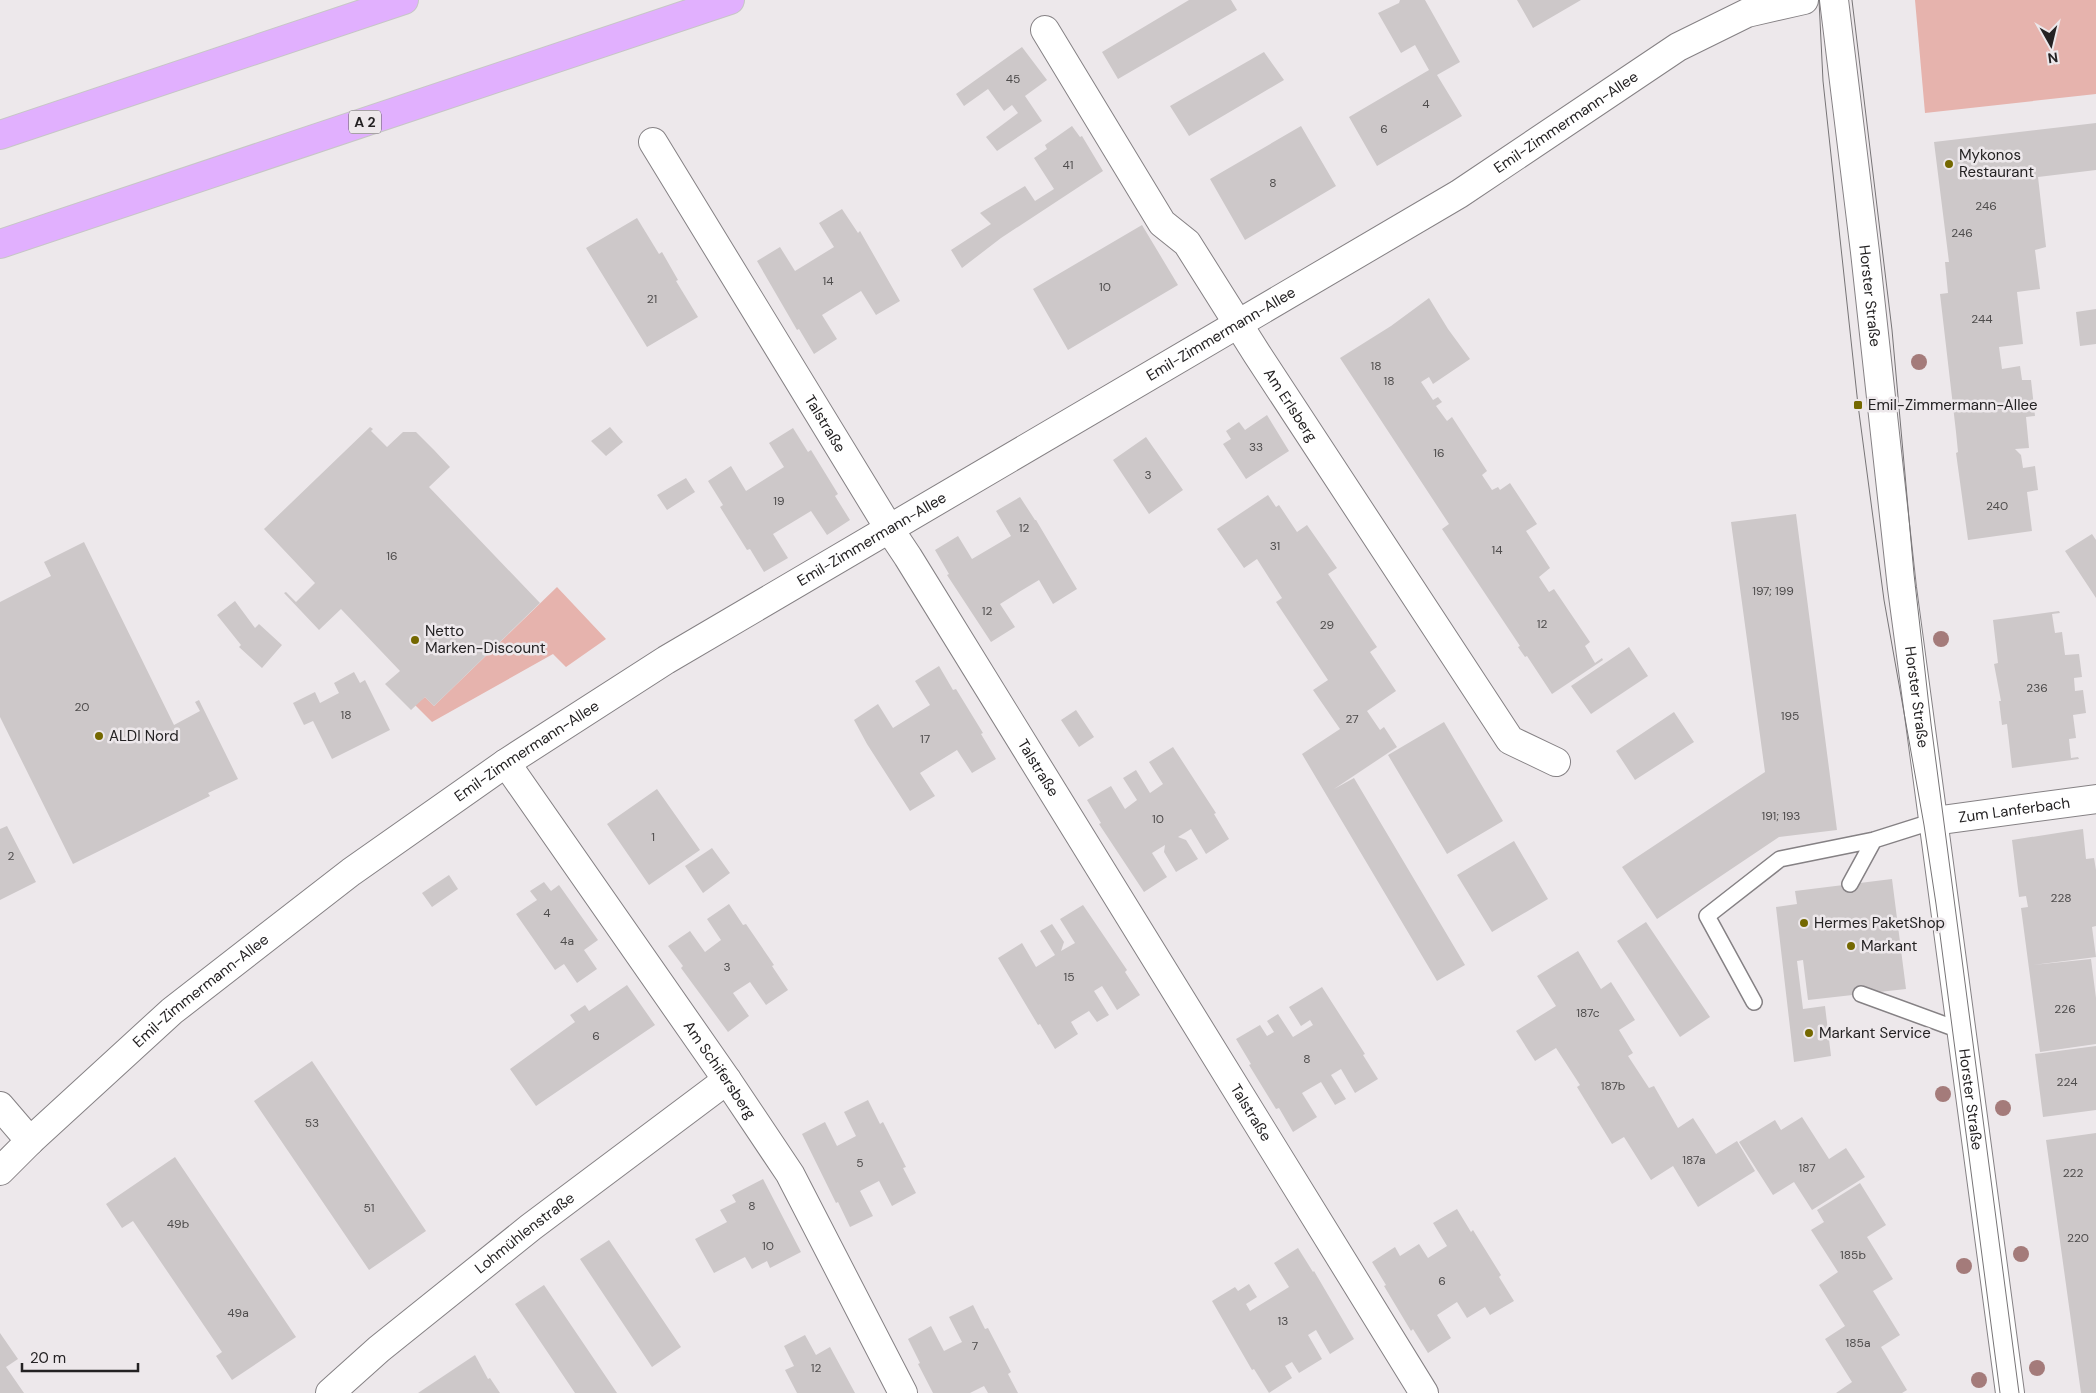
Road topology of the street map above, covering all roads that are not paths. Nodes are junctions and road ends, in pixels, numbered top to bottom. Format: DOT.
graph roads {
  1 [pos="404,0"];
  2 [pos="730,0"];
  3 [pos="1804,0"];
  4 [pos="1834,0"];
  5 [pos="1044,30"];
  6 [pos="0,135"];
  7 [pos="653,142"];
  8 [pos="0,244"];
  9 [pos="1239,325"];
  10 [pos="890,530"];
  11 [pos="1556,762"];
  12 [pos="506,763"];
  13 [pos="2096,799"];
  14 [pos="1934,822"];
  15 [pos="1874,840"];
  16 [pos="1850,884"];
  17 [pos="1861,994"];
  18 [pos="1754,1002"];
  19 [pos="1962,1030"];
  20 [pos="727,1080"];
  21 [pos="0,1106"];
  22 [pos="30,1141"];
  23 [pos="0,1171"];
  24 [pos="330,1393"];
  25 [pos="903,1393"];
  26 [pos="1424,1393"];
  27 [pos="2010,1393"];
  1 -- 6 [label="highway"];
  2 -- 8 [label="highway, A 2"];
  3 -- 9 [label="street, Emil-Zimmermann-Allee"];
  4 -- 14 [label="street, Horster Straße"];
  5 -- 9 [label="street, Am Erlsberg"];
  7 -- 10 [label="street, Talstraße"];
  9 -- 10 [label="street, Emil-Zimmermann-Allee"];
  9 -- 11 [label="street, Am Erlsberg"];
  10 -- 12 [label="street, Emil-Zimmermann-Allee"];
  10 -- 26 [label="street, Talstraße"];
  12 -- 20 [label="street, Am Schifersberg"];
  12 -- 22 [label="street, Emil-Zimmermann-Allee"];
  13 -- 14 [label="street, Zum Lanferbach"];
  14 -- 15 [label="lane"];
  14 -- 19 [label="street, Horster Straße"];
  15 -- 16 [label="lane"];
  15 -- 18 [label="lane"];
  17 -- 19 [label="lane"];
  19 -- 27 [label="street, Horster Straße"];
  20 -- 24 [label="street, Lohmühlenstraße"];
  20 -- 25 [label="street, Am Schifersberg"];
  21 -- 22 [label="street"];
  22 -- 23 [label="street, Emil-Zimmermann-Allee"];
}
